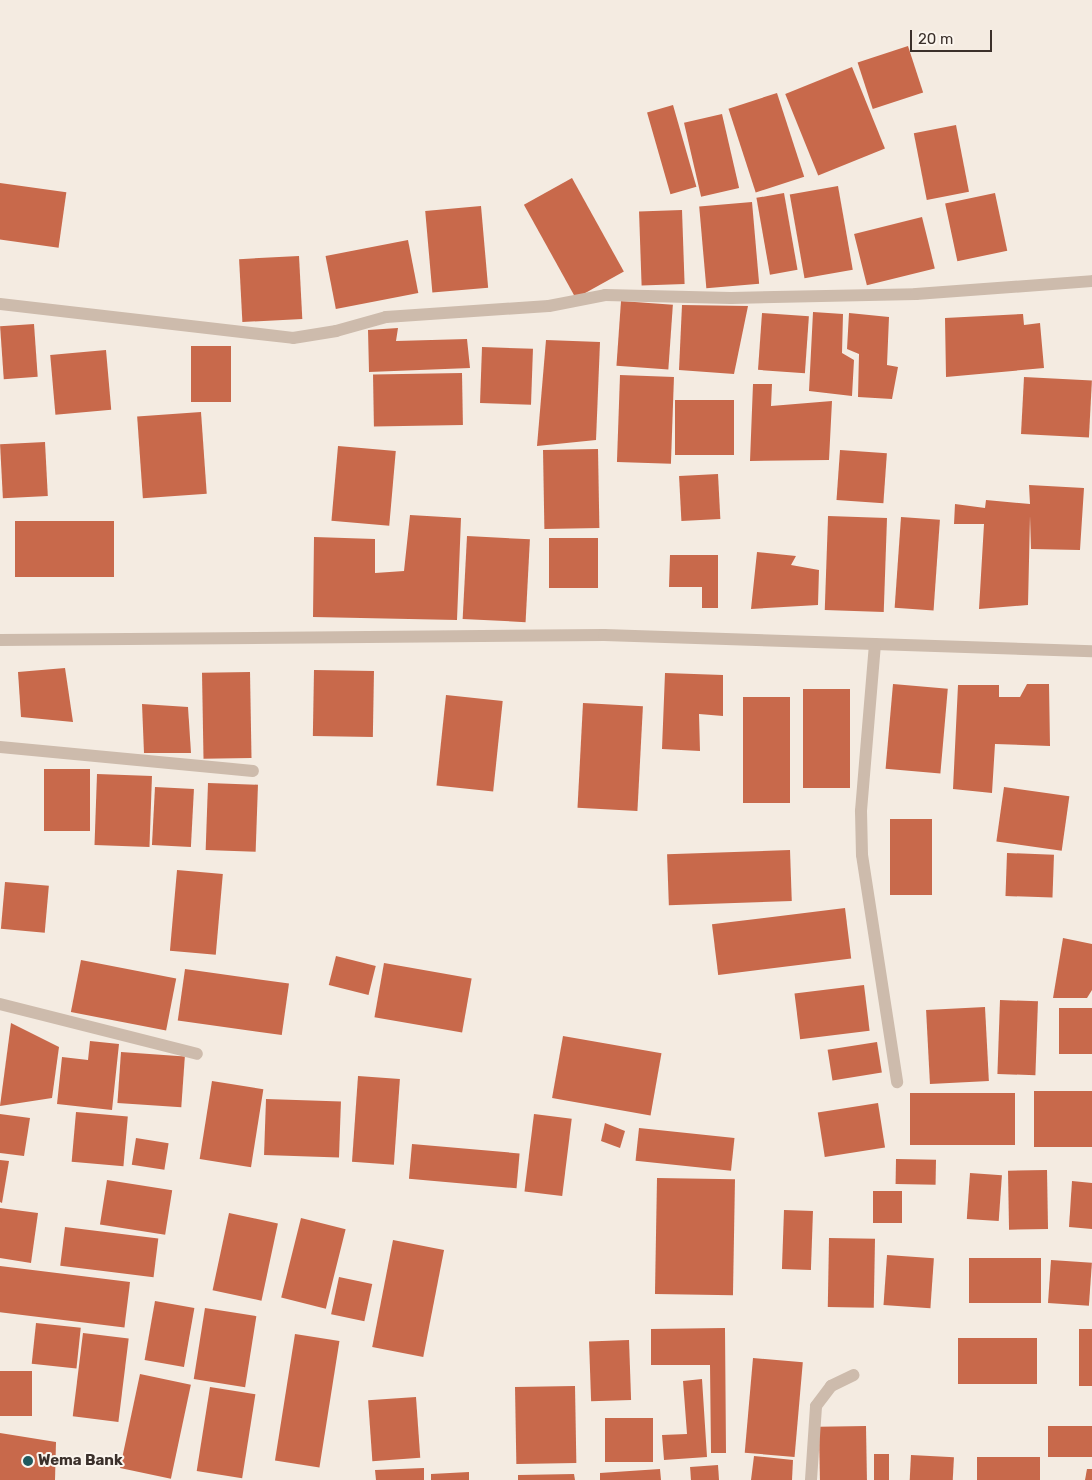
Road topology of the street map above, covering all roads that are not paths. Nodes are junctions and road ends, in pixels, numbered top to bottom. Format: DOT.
graph roads {
  1 [pos="1092,282"];
  2 [pos="0,304"];
  3 [pos="0,640"];
  4 [pos="875,644"];
  5 [pos="1092,651"];
  6 [pos="0,747"];
  7 [pos="253,772"];
  8 [pos="0,1004"];
  9 [pos="197,1054"];
  10 [pos="898,1082"];
  11 [pos="854,1375"];
  12 [pos="811,1480"];
  1 -- 2 [label="street"];
  3 -- 4 [label="street"];
  4 -- 5 [label="street"];
  4 -- 10 [label="street"];
  6 -- 7 [label="street"];
  8 -- 9 [label="street"];
  11 -- 12 [label="street"];
}
